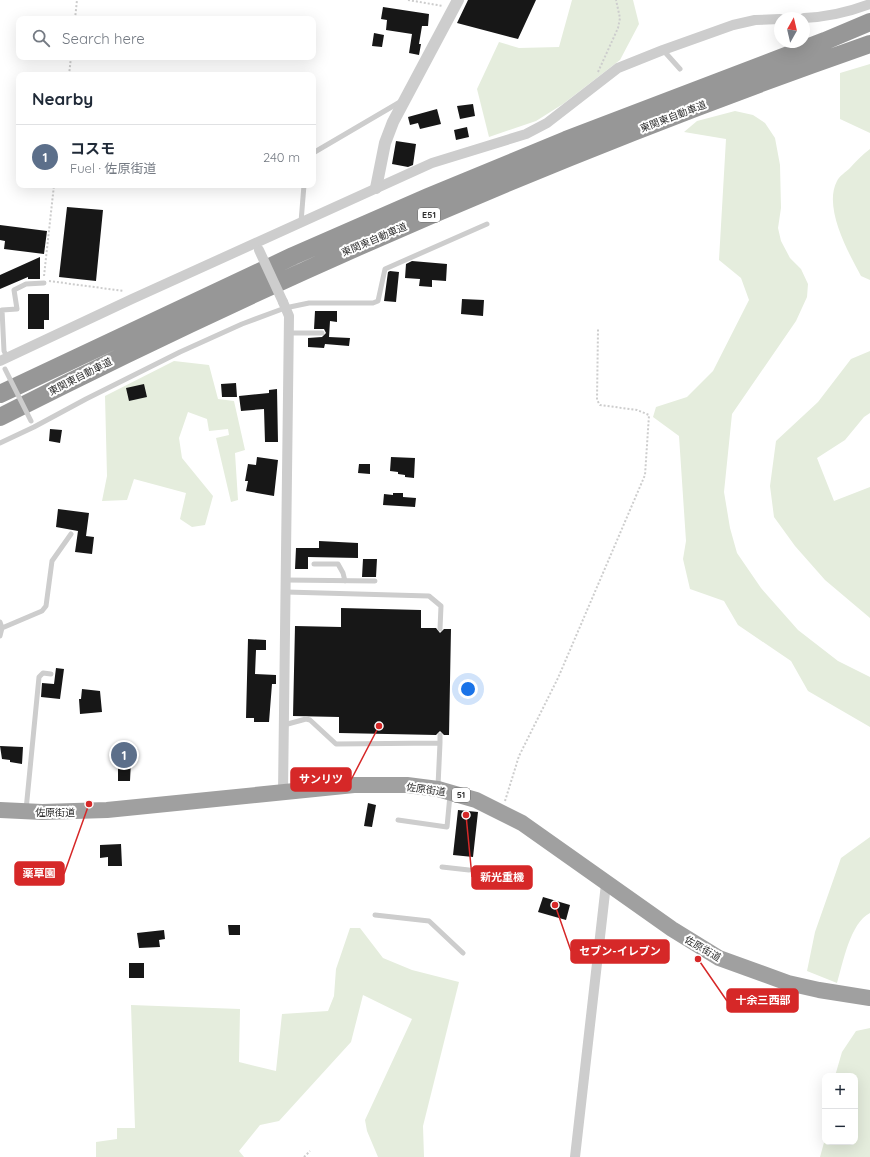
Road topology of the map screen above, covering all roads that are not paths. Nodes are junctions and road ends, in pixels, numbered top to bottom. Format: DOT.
graph roads {
  1 [pos="456,4"];
  2 [pos="870,4"];
  3 [pos="810,17"];
  4 [pos="774,19"];
  5 [pos="870,22"];
  6 [pos="870,44"];
  7 [pos="663,50"];
  8 [pos="680,69"];
  9 [pos="406,99"];
  10 [pos="316,151"];
  11 [pos="304,188"];
  12 [pos="376,188"];
  13 [pos="301,222"];
  14 [pos="487,224"];
  15 [pos="257,246"];
  16 [pos="44,284"];
  17 [pos="284,305"];
  18 [pos="289,333"];
  19 [pos="322,333"];
  20 [pos="3,362"];
  21 [pos="0,394"];
  22 [pos="0,417"];
  23 [pos="34,427"];
  24 [pos="0,443"];
  25 [pos="71,534"];
  26 [pos="314,564"];
  27 [pos="286,580"];
  28 [pos="345,581"];
  29 [pos="375,581"];
  30 [pos="286,592"];
  31 [pos="0,622"];
  32 [pos="2,628"];
  33 [pos="440,628"];
  34 [pos="0,636"];
  35 [pos="51,674"];
  36 [pos="284,725"];
  37 [pos="440,735"];
  38 [pos="440,744"];
  39 [pos="444,791"];
  40 [pos="284,792"];
  41 [pos="0,810"];
  42 [pos="26,812"];
  43 [pos="398,820"];
  44 [pos="442,867"];
  45 [pos="469,870"];
  46 [pos="606,884"];
  47 [pos="375,915"];
  48 [pos="463,953"];
  49 [pos="870,998"];
  50 [pos="575,1157"];
  1 -- 9 [label="street"];
  2 -- 3 [label="street"];
  4 -- 7 [label="street"];
  5 -- 21 [label="highway, 東関東自動車道 / E51"];
  6 -- 22 [label="highway, 東関東自動車道 / E51"];
  7 -- 8 [label="lane"];
  7 -- 12 [label="street"];
  9 -- 10 [label="lane"];
  9 -- 12 [label="street"];
  11 -- 13 [label="lane"];
  12 -- 13 [label="street"];
  13 -- 15 [label="street"];
  14 -- 17 [label="lane"];
  15 -- 17 [label="street, bridge"];
  15 -- 20 [label="street"];
  16 -- 20 [label="lane"];
  17 -- 18 [label="street"];
  17 -- 23 [label="lane"];
  18 -- 19 [label="lane"];
  18 -- 27 [label="street"];
  20 -- 23 [label="lane, bridge"];
  23 -- 24 [label="lane"];
  25 -- 32 [label="lane"];
  26 -- 28 [label="lane"];
  27 -- 28 [label="lane"];
  27 -- 30 [label="street"];
  28 -- 29 [label="lane"];
  30 -- 33 [label="lane"];
  30 -- 36 [label="street"];
  31 -- 32 [label="lane"];
  32 -- 34 [label="lane"];
  35 -- 42 [label="lane"];
  36 -- 38 [label="lane"];
  36 -- 40 [label="street"];
  37 -- 38 [label="lane"];
  38 -- 39 [label="lane"];
  39 -- 40 [label="highway, 佐原街道 / 51"];
  39 -- 43 [label="lane"];
  39 -- 46 [label="highway, 佐原街道 / 51"];
  40 -- 42 [label="highway, 佐原街道 / 51"];
  41 -- 42 [label="highway, 佐原街道 / 51"];
  44 -- 45 [label="lane"];
  46 -- 49 [label="highway, 佐原街道 / 51"];
  46 -- 50 [label="street"];
  47 -- 48 [label="lane"];
}
